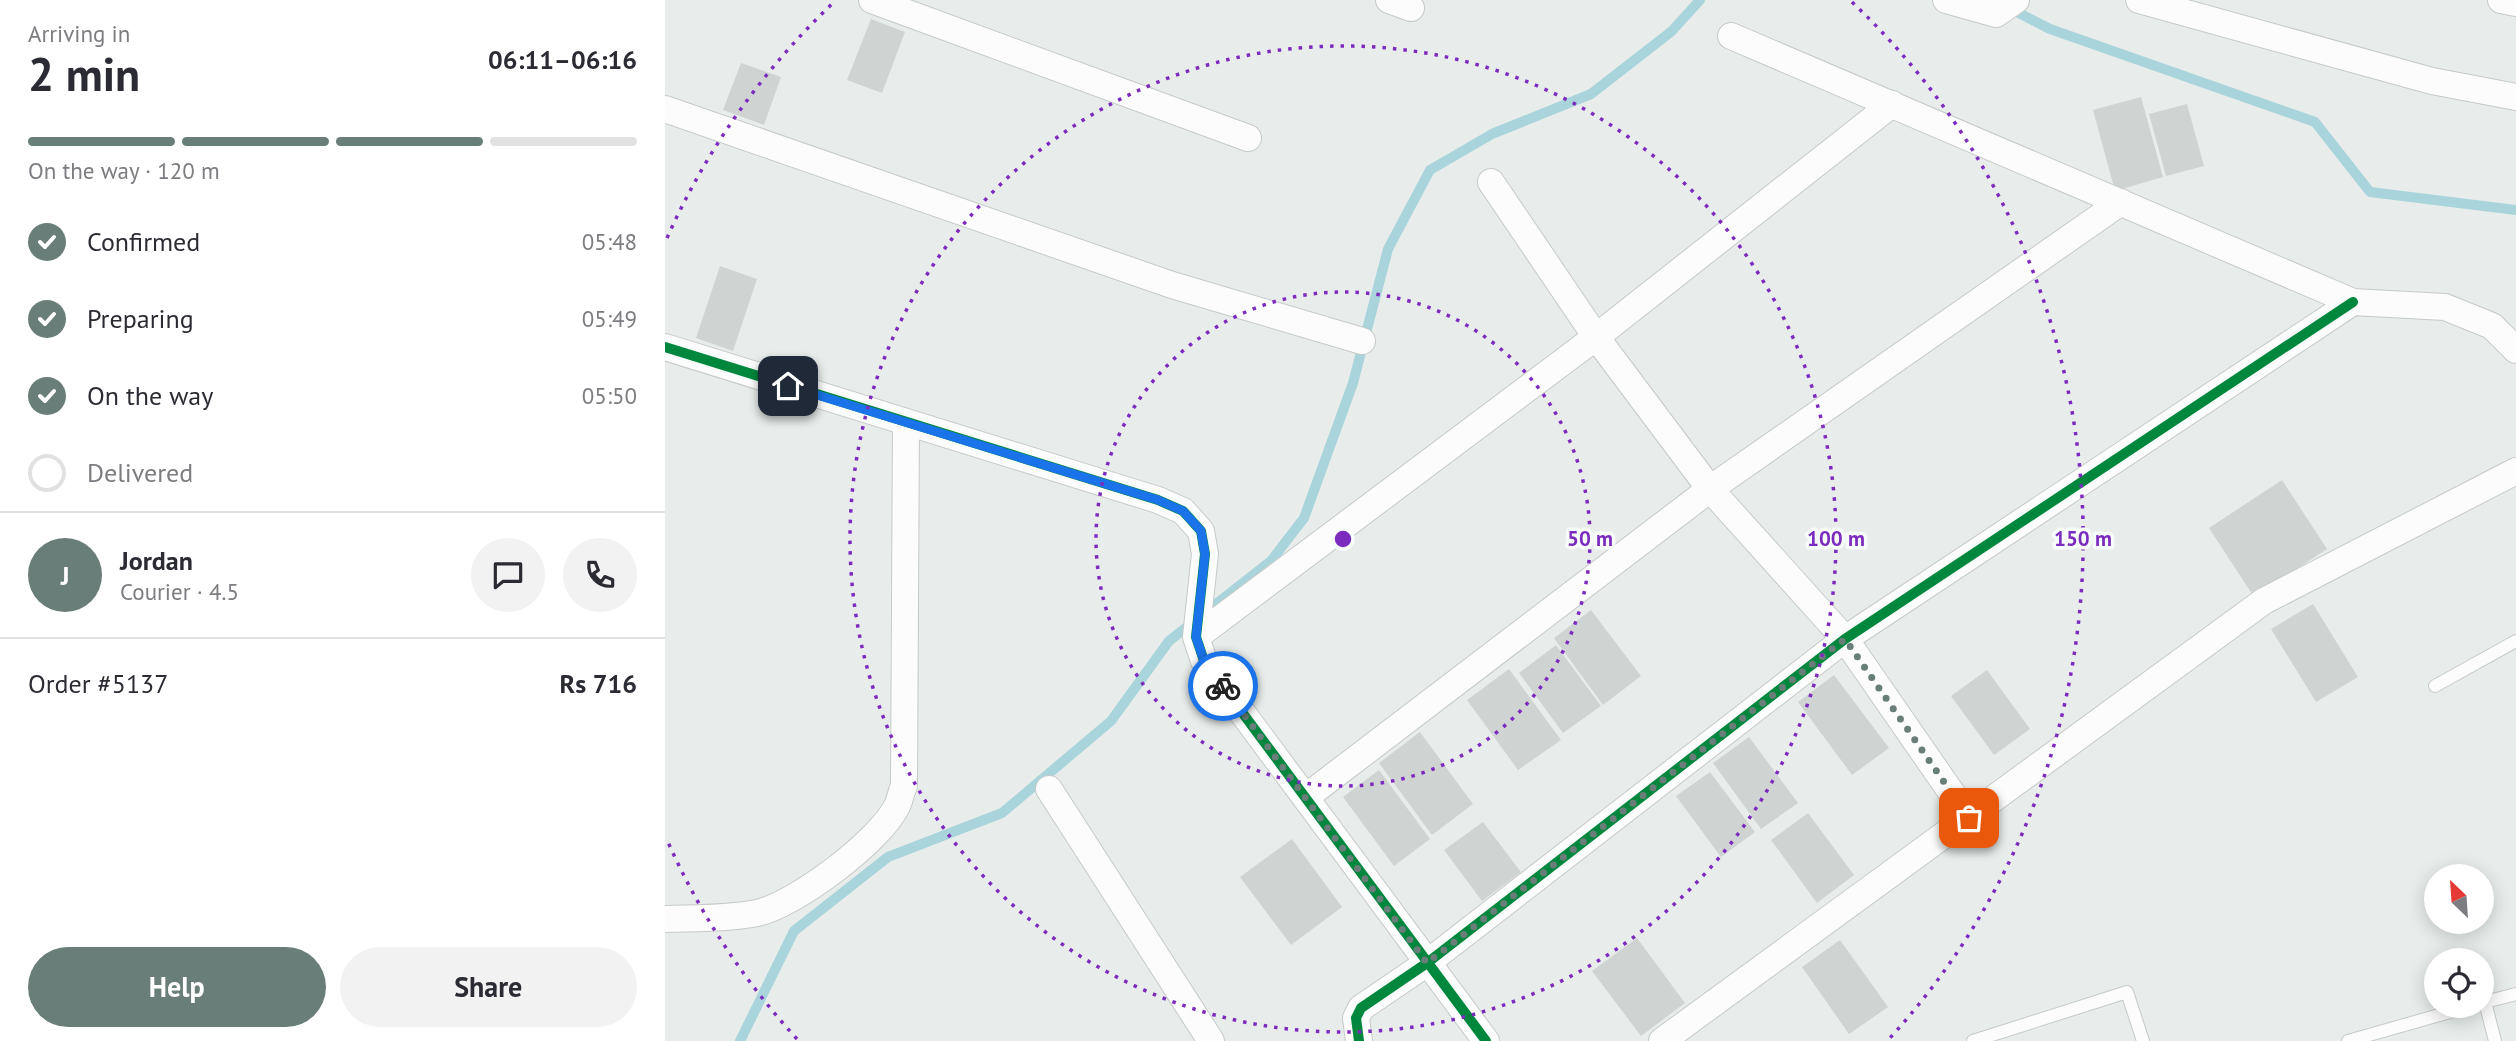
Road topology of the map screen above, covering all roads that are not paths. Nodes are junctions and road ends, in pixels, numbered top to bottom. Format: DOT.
graph roads {
  1 [pos="872,0"];
  2 [pos="1946,0"];
  3 [pos="2139,0"];
  4 [pos="2501,0"];
  5 [pos="2011,3"];
  6 [pos="2516,3"];
  7 [pos="1731,36"];
  8 [pos="2516,97"];
  9 [pos="1892,104"];
  10 [pos="665,109"];
  11 [pos="1248,138"];
  12 [pos="1491,182"];
  13 [pos="2121,202"];
  14 [pos="2353,302"];
  15 [pos="1596,337"];
  16 [pos="1362,341"];
  17 [pos="665,347"];
  18 [pos="2516,350"];
  19 [pos="907,422"];
  20 [pos="2516,471"];
  21 [pos="1710,489"];
  22 [pos="1197,635"];
  23 [pos="1845,639"];
  24 [pos="2516,641"];
  25 [pos="2435,686"];
  26 [pos="1049,789"];
  27 [pos="1307,797"];
  28 [pos="1969,818"];
  29 [pos="665,919"];
  30 [pos="1427,963"];
  31 [pos="2516,994"];
  32 [pos="2494,1000"];
  33 [pos="2429,1018"];
  34 [pos="2488,1018"];
  35 [pos="1211,1041"];
  36 [pos="1359,1041"];
  37 [pos="1486,1041"];
  38 [pos="1662,1041"];
  39 [pos="1973,1041"];
  40 [pos="2143,1041"];
  41 [pos="2348,1041"];
  42 [pos="2495,1041"];
  1 -- 11 [label="street"];
  2 -- 5 [label="street"];
  3 -- 8 [label="street"];
  4 -- 6 [label="street"];
  7 -- 9 [label="street"];
  9 -- 13 [label="street"];
  9 -- 15 [label="street"];
  10 -- 16 [label="street"];
  12 -- 15 [label="street"];
  13 -- 14 [label="street"];
  13 -- 21 [label="street"];
  14 -- 18 [label="street"];
  14 -- 23 [label="street"];
  15 -- 21 [label="street"];
  15 -- 22 [label="street"];
  17 -- 19 [label="street"];
  19 -- 22 [label="street"];
  19 -- 29 [label="street"];
  20 -- 28 [label="street"];
  21 -- 23 [label="street"];
  21 -- 27 [label="street"];
  22 -- 27 [label="street"];
  23 -- 28 [label="street"];
  23 -- 30 [label="street"];
  24 -- 25 [label="lane"];
  26 -- 35 [label="street"];
  27 -- 30 [label="street"];
  28 -- 38 [label="street"];
  30 -- 36 [label="street"];
  30 -- 37 [label="street"];
  31 -- 32 [label="lane"];
  33 -- 41 [label="lane"];
  34 -- 42 [label="lane"];
  39 -- 40 [label="lane"];
}
